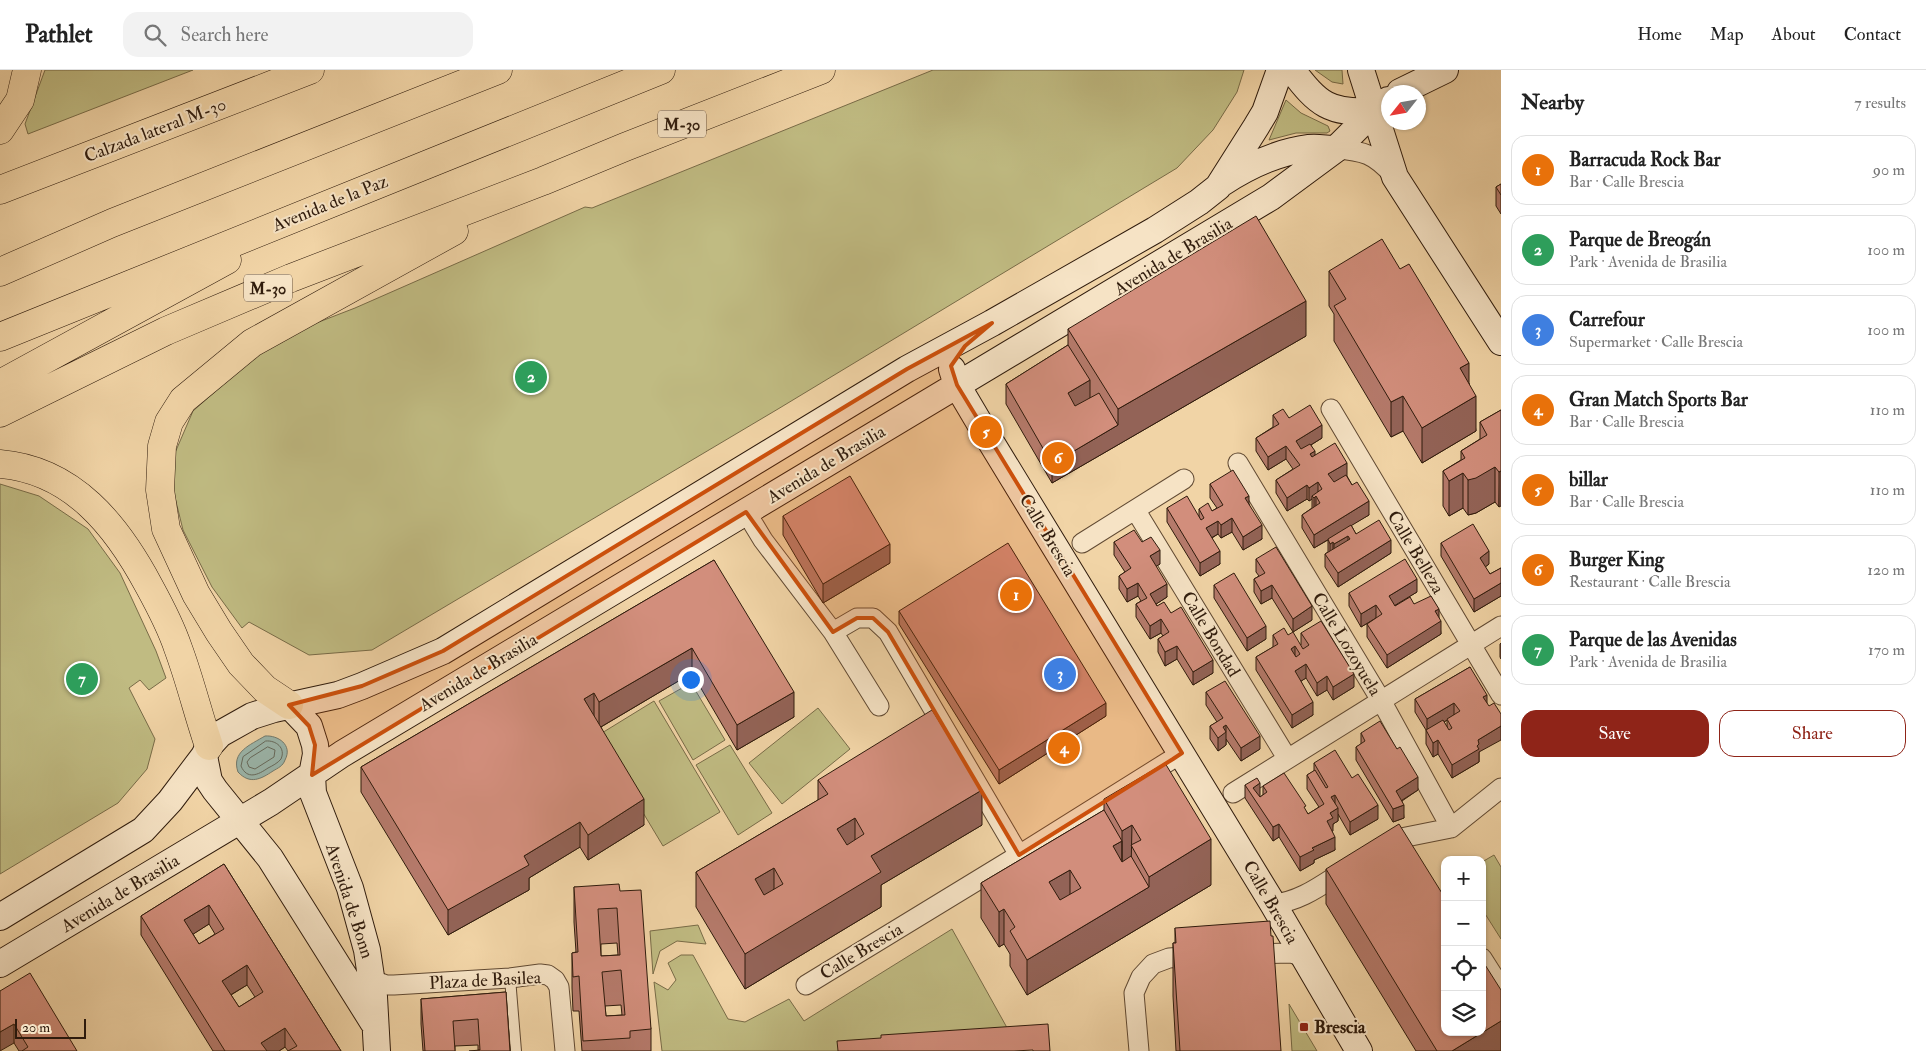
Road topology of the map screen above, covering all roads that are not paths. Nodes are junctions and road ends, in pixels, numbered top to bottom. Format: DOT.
graph roads {
  1 [pos="27,70"];
  2 [pos="310,70"];
  3 [pos="498,70"];
  4 [pos="661,70"];
  5 [pos="821,70"];
  6 [pos="1280,70"];
  7 [pos="1292,70"];
  8 [pos="1361,70"];
  9 [pos="1445,70"];
  10 [pos="1414,85"];
  11 [pos="1381,105"];
  12 [pos="0,130"];
  13 [pos="1386,130"];
  14 [pos="1336,149"];
  15 [pos="1395,177"];
  16 [pos="543,181"];
  17 [pos="1218,186"];
  18 [pos="0,190"];
  19 [pos="315,208"];
  20 [pos="0,272"];
  21 [pos="992,323"];
  22 [pos="0,337"];
  23 [pos="1501,342"];
  24 [pos="0,384"];
  25 [pos="957,385"];
  26 [pos="1331,409"];
  27 [pos="0,413"];
  28 [pos="0,464"];
  29 [pos="1238,464"];
  30 [pos="1184,479"];
  31 [pos="1136,510"];
  32 [pos="746,512"];
  33 [pos="1082,543"];
  34 [pos="1501,626"];
  35 [pos="833,632"];
  36 [pos="1470,645"];
  37 [pos="1501,695"];
  38 [pos="1382,702"];
  39 [pos="289,705"];
  40 [pos="878,706"];
  41 [pos="206,751"];
  42 [pos="1182,753"];
  43 [pos="1287,758"];
  44 [pos="312,775"];
  45 [pos="1501,788"];
  46 [pos="1232,793"];
  47 [pos="240,820"];
  48 [pos="1451,828"];
  49 [pos="1403,838"];
  50 [pos="1019,855"];
  51 [pos="1418,856"];
  52 [pos="1273,904"];
  53 [pos="0,917"];
  54 [pos="1236,955"];
  55 [pos="1217,956"];
  56 [pos="1302,956"];
  57 [pos="0,964"];
  58 [pos="1486,964"];
  59 [pos="510,978"];
  60 [pos="372,980"];
  61 [pos="806,985"];
  62 [pos="1501,988"];
  63 [pos="376,1040"];
  64 [pos="516,1051"];
  65 [pos="565,1051"];
  66 [pos="1139,1051"];
  67 [pos="1359,1051"];
  1 -- 12 [label="highway"];
  2 -- 18 [label="highway, Calzada lateral M-30"];
  3 -- 20 [label="highway"];
  4 -- 19 [label="highway, Avenida de la Paz"];
  5 -- 16 [label="highway, M-30"];
  6 -- 17 [label="street, Avenida de Brasilia"];
  7 -- 11 [label="street"];
  8 -- 11 [label="street"];
  9 -- 10 [label="street"];
  11 -- 14 [label="street, Avenida de Brasilia"];
  13 -- 15 [label="street"];
  14 -- 15 [label="street"];
  14 -- 17 [label="street"];
  14 -- 25 [label="street, Avenida de Brasilia"];
  15 -- 23 [label="street"];
  16 -- 27 [label="highway, M-30"];
  16 -- 39 [label="highway"];
  17 -- 21 [label="street, Avenida de Brasilia"];
  19 -- 22 [label="highway, Avenida de la Paz"];
  19 -- 24 [label="highway"];
  21 -- 25 [label="street, Calle Brescia"];
  21 -- 39 [label="street, Avenida de Brasilia"];
  25 -- 32 [label="street, Avenida de Brasilia"];
  25 -- 42 [label="street, Calle Brescia"];
  26 -- 36 [label="street, Calle Belleza"];
  28 -- 41 [label="highway"];
  29 -- 38 [label="street, Calle Lozoyuela"];
  30 -- 31 [label="street"];
  31 -- 33 [label="street"];
  31 -- 43 [label="street, Calle Bondad"];
  32 -- 35 [label="street"];
  32 -- 44 [label="street, Avenida de Brasilia"];
  34 -- 36 [label="street"];
  35 -- 40 [label="street"];
  35 -- 50 [label="street"];
  36 -- 37 [label="street, Calle Belleza"];
  36 -- 38 [label="street"];
  38 -- 43 [label="street"];
  38 -- 48 [label="street, Calle Lozoyuela"];
  39 -- 41 [label="street"];
  39 -- 44 [label="street"];
  41 -- 47 [label="street"];
  41 -- 53 [label="street"];
  42 -- 50 [label="street, Calle Brescia"];
  42 -- 52 [label="street, Calle Brescia"];
  43 -- 46 [label="street"];
  44 -- 47 [label="street"];
  44 -- 60 [label="street, Avenida de Bonn"];
  45 -- 48 [label="street"];
  47 -- 57 [label="street, Avenida de Brasilia"];
  47 -- 63 [label="street, Avenida de Bonn"];
  48 -- 49 [label="street"];
  49 -- 51 [label="street"];
  49 -- 52 [label="street"];
  50 -- 61 [label="street, Calle Brescia"];
  52 -- 56 [label="street, Calle Brescia"];
  54 -- 56 [label="street"];
  55 -- 66 [label="street"];
  56 -- 67 [label="street, Calle Brescia"];
  58 -- 62 [label="street"];
  59 -- 60 [label="street, Plaza de Basilea"];
  59 -- 64 [label="lane"];
  59 -- 65 [label="street, Plaza de Basilea"];
  60 -- 63 [label="street, Avenida de Bonn"];
}
